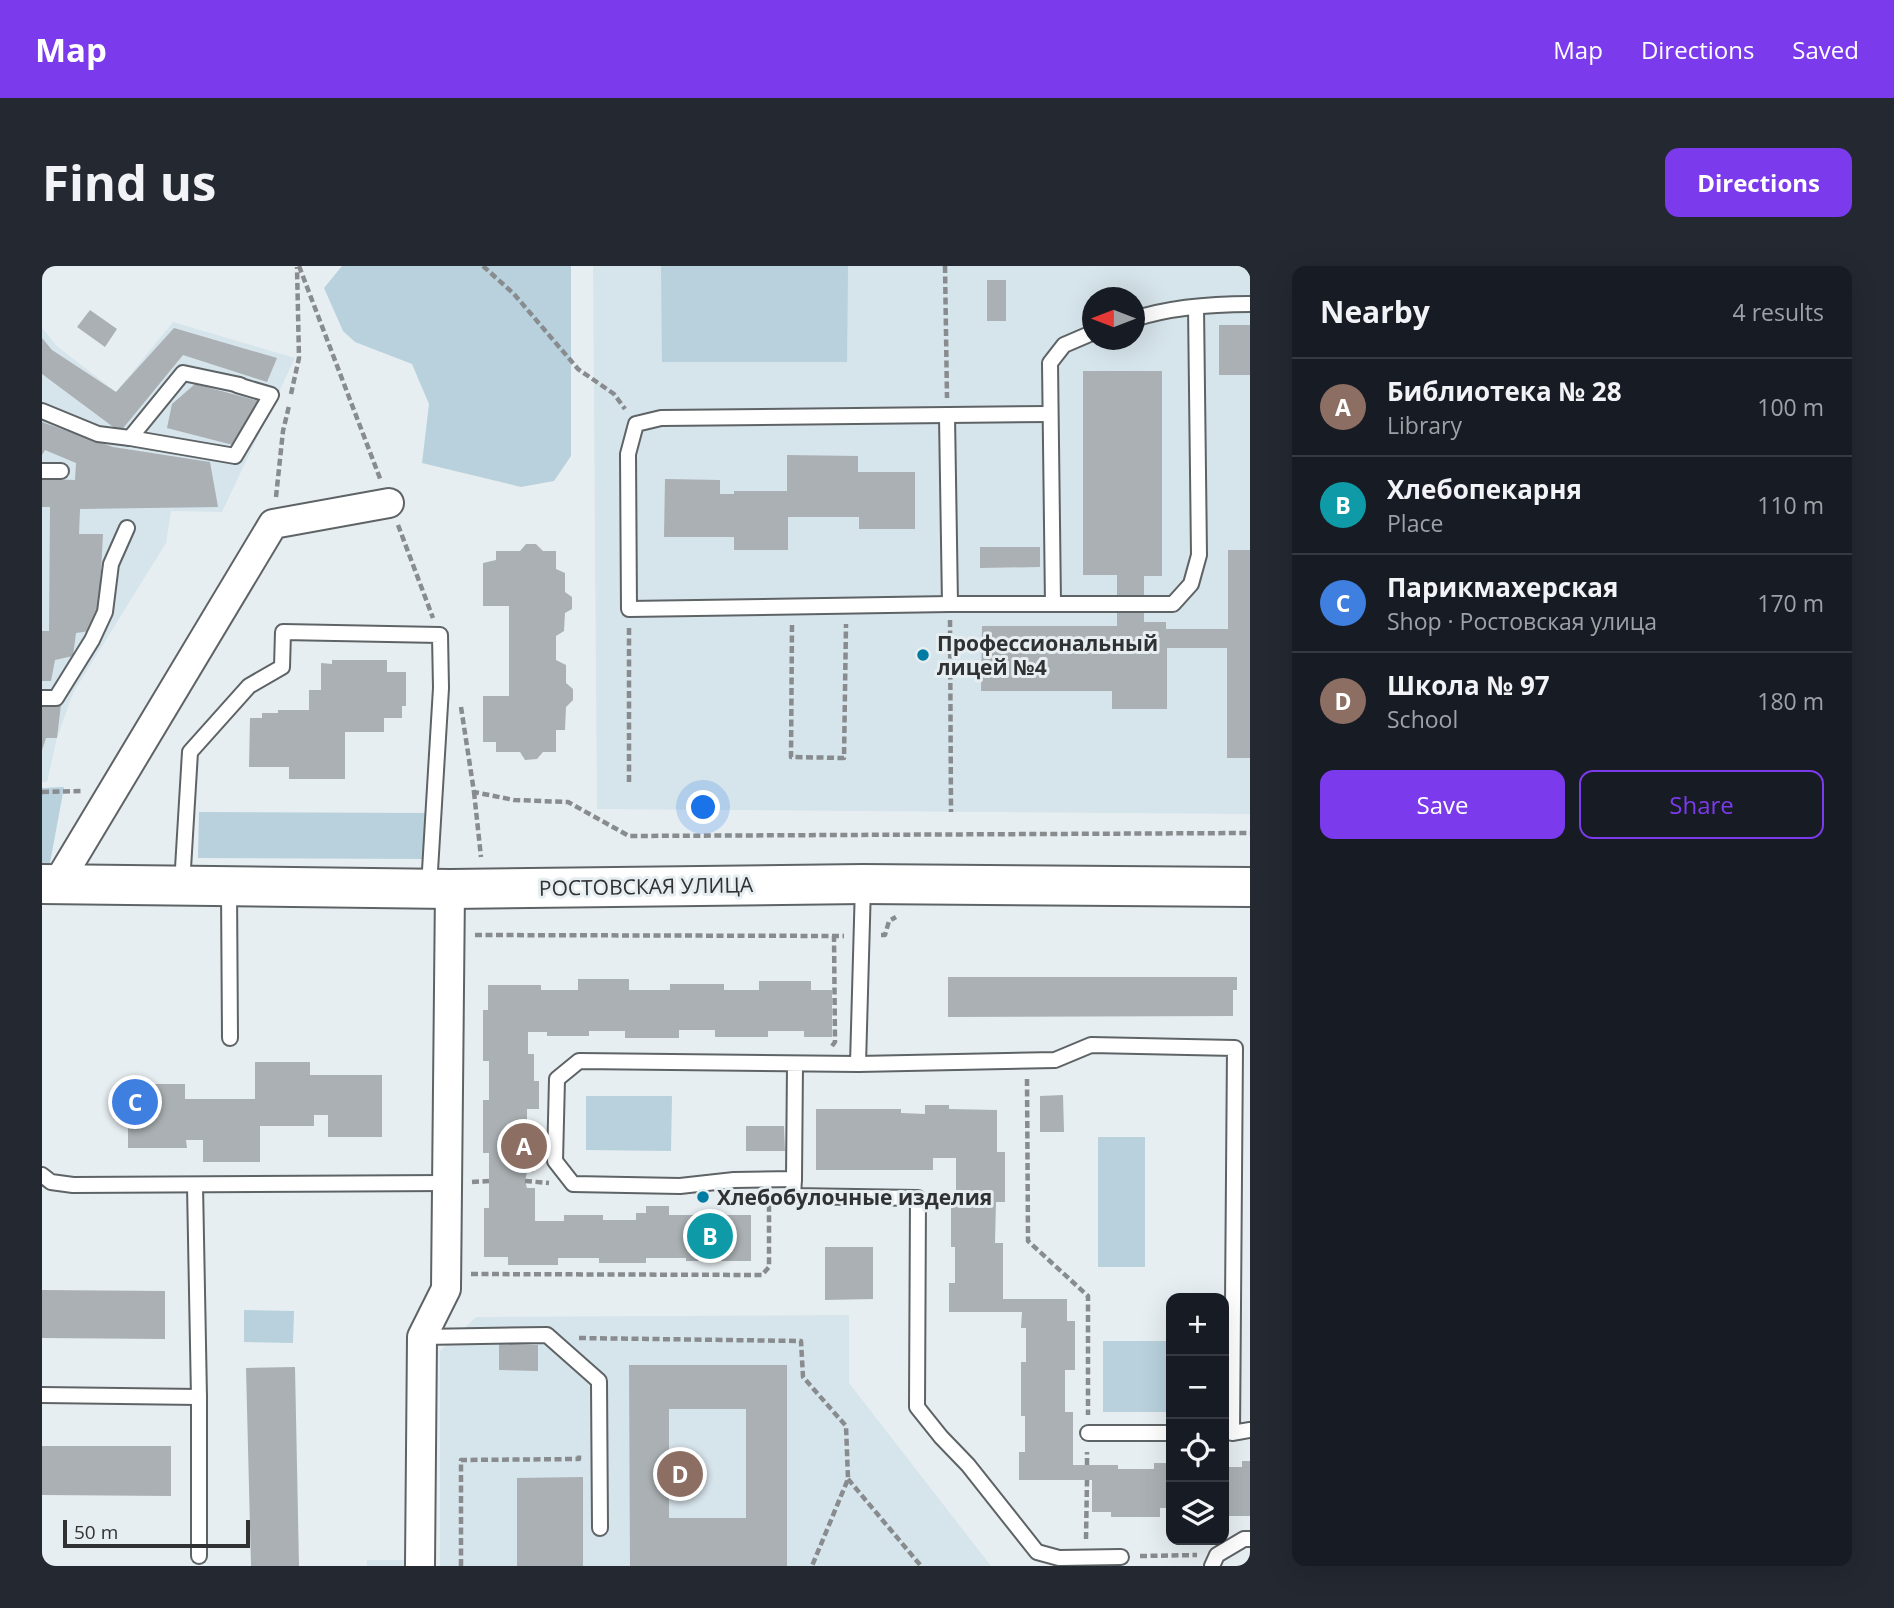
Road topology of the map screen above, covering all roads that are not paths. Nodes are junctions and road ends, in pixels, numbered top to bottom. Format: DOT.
graph roads {
  1 [pos="1250,304"];
  2 [pos="1196,307"];
  3 [pos="1145,315"];
  4 [pos="1082,338"];
  5 [pos="42,411"];
  6 [pos="1051,414"];
  7 [pos="947,416"];
  8 [pos="130,438"];
  9 [pos="42,471"];
  10 [pos="61,471"];
  11 [pos="389,503"];
  12 [pos="127,528"];
  13 [pos="950,604"];
  14 [pos="1053,604"];
  15 [pos="42,698"];
  16 [pos="49,884"];
  17 [pos="863,884"];
  18 [pos="229,886"];
  19 [pos="182,887"];
  20 [pos="1250,887"];
  21 [pos="440,888"];
  22 [pos="230,1038"];
  23 [pos="795,1064"];
  24 [pos="859,1064"];
  25 [pos="42,1175"];
  26 [pos="793,1179"];
  27 [pos="195,1185"];
  28 [pos="459,1189"];
  29 [pos="422,1337"];
  30 [pos="42,1395"];
  31 [pos="199,1396"];
  32 [pos="1228,1419"];
  33 [pos="1250,1430"];
  34 [pos="1088,1433"];
  35 [pos="1166,1433"];
  36 [pos="1229,1433"];
  37 [pos="600,1528"];
  38 [pos="1250,1539"];
  39 [pos="199,1556"];
  40 [pos="1121,1557"];
  41 [pos="1214,1560"];
  42 [pos="420,1566"];
  1 -- 2 [label="lane"];
  2 -- 3 [label="lane"];
  2 -- 14 [label="lane"];
  4 -- 6 [label="lane"];
  5 -- 8 [label="lane"];
  6 -- 7 [label="lane"];
  6 -- 14 [label="lane"];
  7 -- 13 [label="lane"];
  7 -- 13 [label="lane"];
  8 -- 8 [label="lane"];
  9 -- 10 [label="lane"];
  11 -- 16 [label="street"];
  12 -- 15 [label="lane"];
  13 -- 14 [label="lane"];
  16 -- 19 [label="street, РОСТОВСКАЯ УЛИЦА"];
  17 -- 20 [label="street, РОСТОВСКАЯ УЛИЦА"];
  17 -- 21 [label="street, РОСТОВСКАЯ УЛИЦА"];
  17 -- 24 [label="lane"];
  18 -- 19 [label="street, РОСТОВСКАЯ УЛИЦА"];
  18 -- 21 [label="street, РОСТОВСКАЯ УЛИЦА"];
  18 -- 22 [label="lane"];
  19 -- 21 [label="lane"];
  21 -- 28 [label="street"];
  23 -- 24 [label="lane"];
  23 -- 26 [label="lane"];
  23 -- 26 [label="lane"];
  24 -- 32 [label="lane"];
  25 -- 27 [label="lane"];
  26 -- 40 [label="lane"];
  27 -- 28 [label="lane"];
  27 -- 31 [label="lane"];
  28 -- 29 [label="street"];
  29 -- 37 [label="lane"];
  29 -- 42 [label="street"];
  30 -- 31 [label="lane"];
  31 -- 39 [label="lane"];
  33 -- 36 [label="lane"];
  34 -- 35 [label="lane"];
  38 -- 41 [label="lane"];
}
